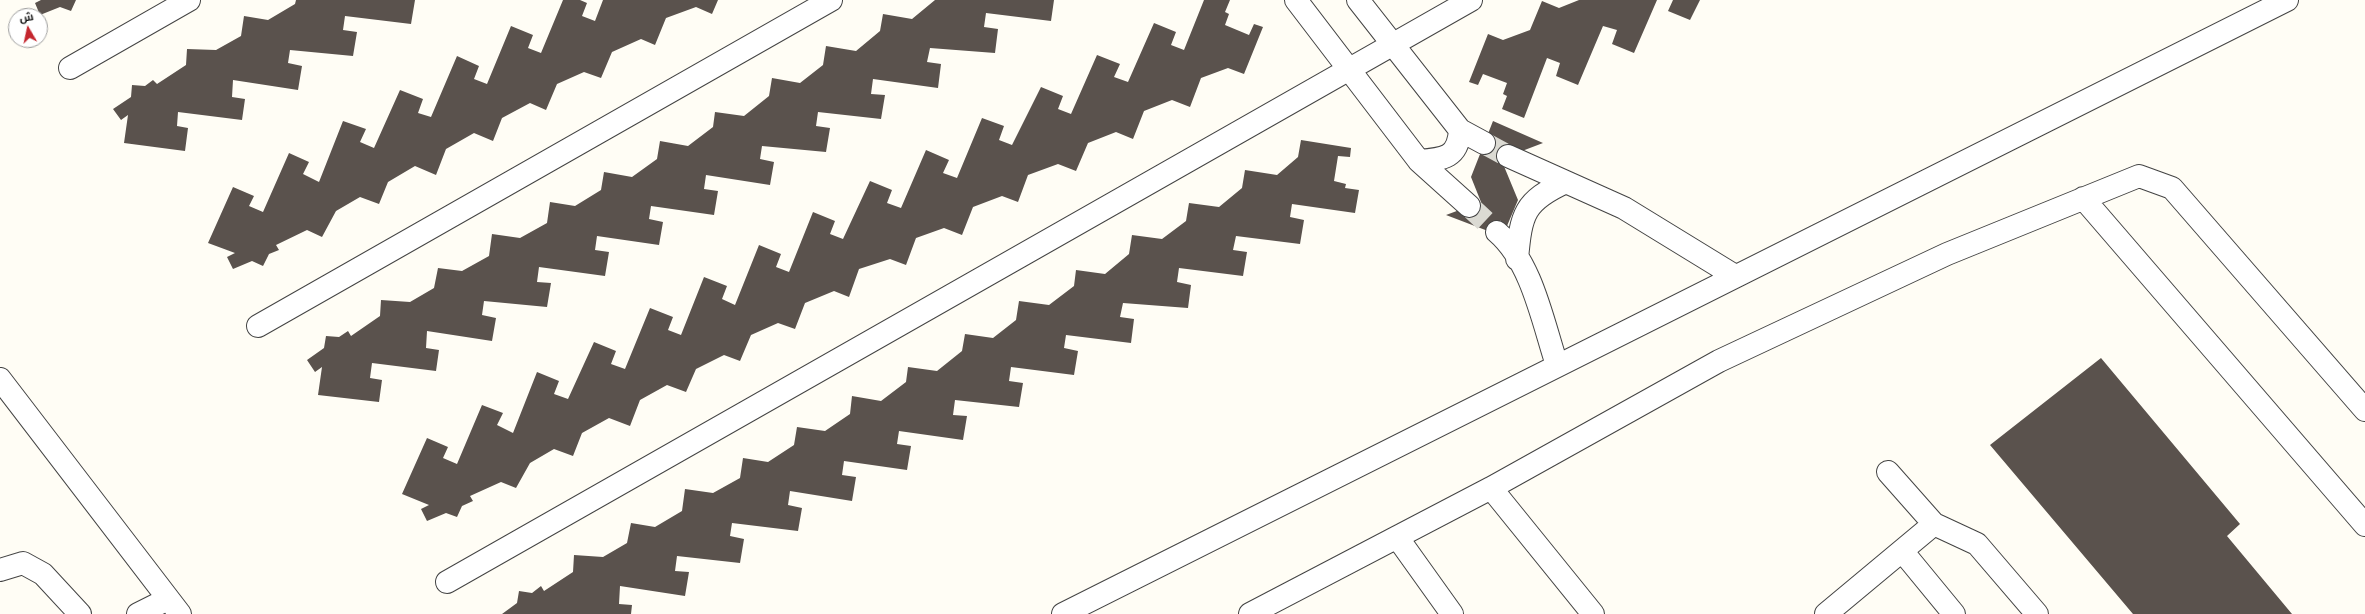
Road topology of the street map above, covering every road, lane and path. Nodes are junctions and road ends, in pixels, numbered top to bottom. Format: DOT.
graph roads {
  1 [pos="189,0"];
  2 [pos="831,0"];
  3 [pos="1296,0"];
  4 [pos="1358,0"];
  5 [pos="1471,0"];
  6 [pos="2287,0"];
  7 [pos="1392,45"];
  8 [pos="70,68"];
  9 [pos="1349,69"];
  10 [pos="1460,130"];
  11 [pos="1484,143"];
  12 [pos="1508,156"];
  13 [pos="1419,161"];
  14 [pos="1566,182"];
  15 [pos="2083,198"];
  16 [pos="1469,206"];
  17 [pos="1497,232"];
  18 [pos="1517,259"];
  19 [pos="1734,276"];
  20 [pos="258,326"];
  21 [pos="1557,365"];
  22 [pos="0,379"];
  23 [pos="2365,410"];
  24 [pos="1888,472"];
  25 [pos="1491,488"];
  26 [pos="1934,524"];
  27 [pos="2365,525"];
  28 [pos="1397,538"];
  29 [pos="1903,552"];
  30 [pos="0,570"];
  31 [pos="447,582"];
  32 [pos="174,606"];
  33 [pos="80,614"];
  34 [pos="138,614"];
  35 [pos="1063,614"];
  36 [pos="1250,614"];
  37 [pos="1452,614"];
  38 [pos="1593,614"];
  39 [pos="1826,614"];
  40 [pos="1954,614"];
  41 [pos="2037,614"];
  1 -- 8 [label="street"];
  2 -- 20 [label="street"];
  3 -- 9 [label="street"];
  4 -- 7 [label="street"];
  5 -- 7 [label="street"];
  6 -- 19 [label="street"];
  7 -- 9 [label="street"];
  7 -- 10 [label="street"];
  9 -- 13 [label="street"];
  9 -- 31 [label="street"];
  10 -- 11 [label="street"];
  10 -- 13 [label="street"];
  12 -- 14 [label="street"];
  13 -- 16 [label="street"];
  14 -- 18 [label="street"];
  14 -- 19 [label="street"];
  15 -- 23 [label="street"];
  15 -- 25 [label="street"];
  15 -- 27 [label="street"];
  17 -- 18 [label="street"];
  18 -- 21 [label="street"];
  19 -- 21 [label="street"];
  21 -- 35 [label="street"];
  22 -- 32 [label="street"];
  24 -- 26 [label="street"];
  25 -- 28 [label="street"];
  25 -- 38 [label="street"];
  26 -- 29 [label="street"];
  26 -- 41 [label="street"];
  28 -- 36 [label="street"];
  28 -- 37 [label="street"];
  29 -- 39 [label="street"];
  29 -- 40 [label="street"];
  30 -- 33 [label="street"];
  32 -- 34 [label="street"];
}
